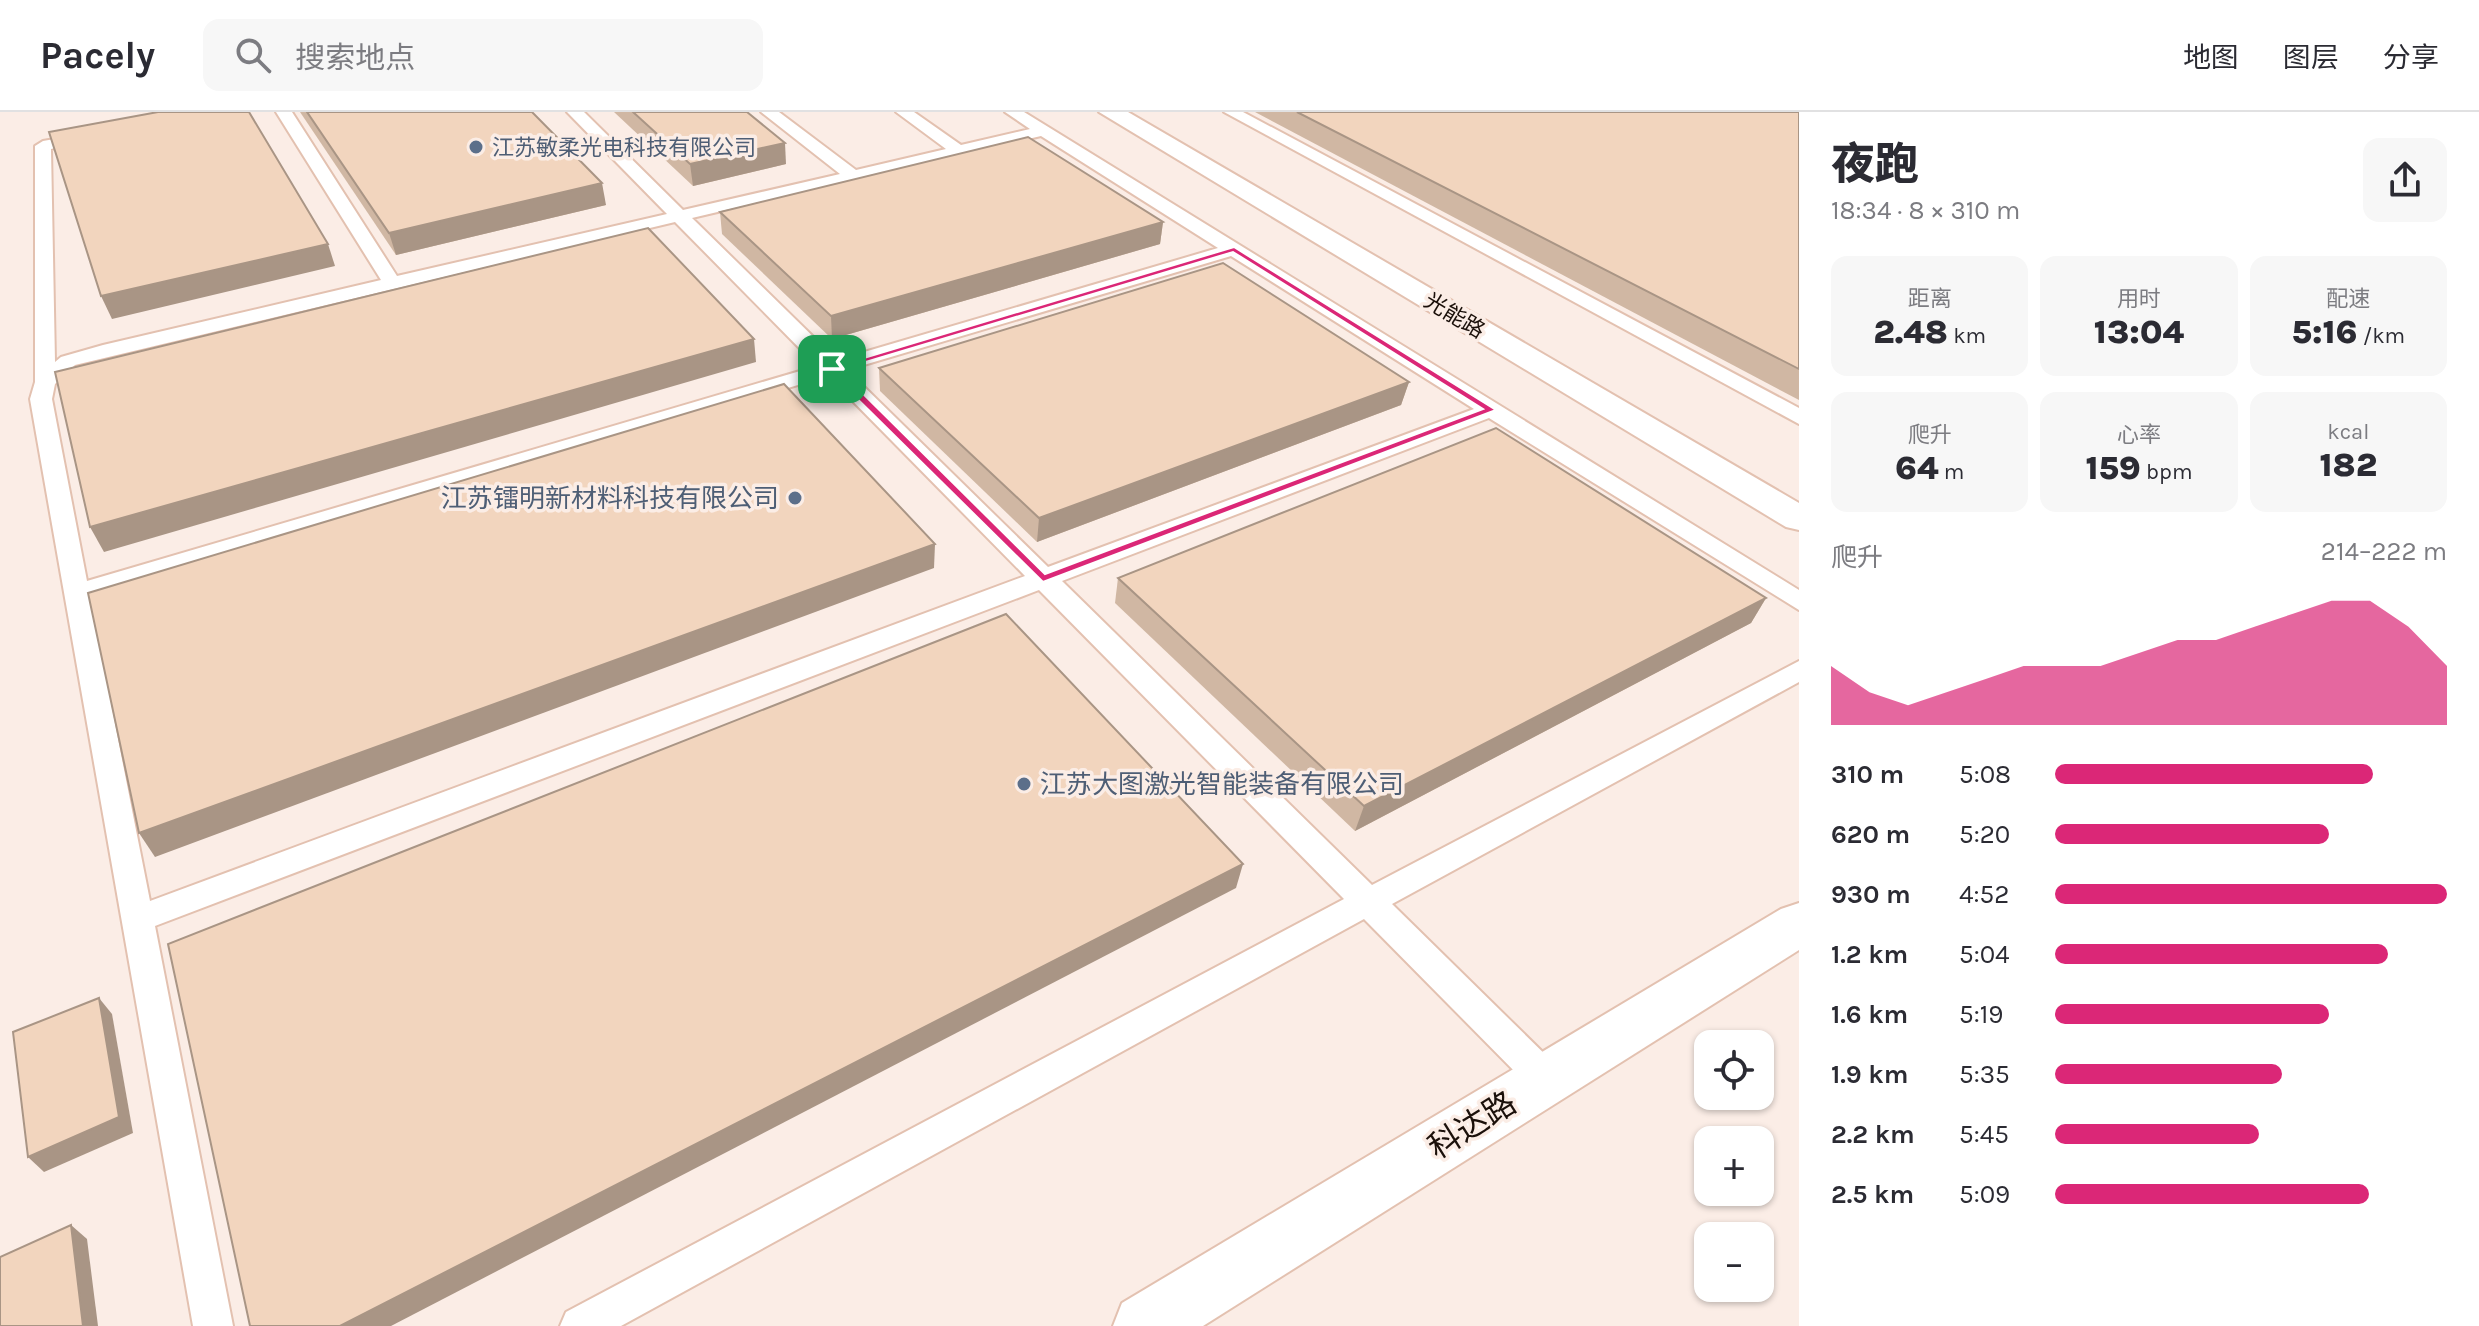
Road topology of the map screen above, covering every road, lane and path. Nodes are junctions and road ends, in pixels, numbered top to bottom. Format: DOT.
graph roads {
  1 [pos="284,112"];
  2 [pos="575,112"];
  3 [pos="769,112"];
  4 [pos="904,112"];
  5 [pos="1013,112"];
  6 [pos="1111,112"];
  7 [pos="1232,112"];
  8 [pos="1043,131"];
  9 [pos="114,133"];
  10 [pos="959,151"];
  11 [pos="852,175"];
  12 [pos="679,216"];
  13 [pos="1234,249"];
  14 [pos="392,283"];
  15 [pos="832,369"];
  16 [pos="45,382"];
  17 [pos="1491,410"];
  18 [pos="1799,417"];
  19 [pos="1799,519"];
  20 [pos="1043,579"];
  21 [pos="78,592"];
  22 [pos="1799,602"];
  23 [pos="1799,670"];
  24 [pos="1368,902"];
  25 [pos="138,919"];
  26 [pos="1799,924"];
  27 [pos="1546,1079"];
  28 [pos="213,1326"];
  29 [pos="580,1326"];
  30 [pos="1145,1326"];
  1 -- 14 [label="lane"];
  2 -- 12 [label="lane"];
  3 -- 11 [label="lane"];
  4 -- 10 [label="lane"];
  5 -- 8 [label="lane"];
  6 -- 19 [label="street, 光能路"];
  7 -- 18 [label="lane"];
  8 -- 10 [label="lane"];
  8 -- 13 [label="lane"];
  9 -- 16 [label="lane"];
  10 -- 11 [label="lane"];
  11 -- 12 [label="lane"];
  12 -- 14 [label="lane"];
  12 -- 15 [label="lane"];
  13 -- 15 [label="lane"];
  13 -- 17 [label="lane"];
  14 -- 16 [label="lane"];
  15 -- 20 [label="lane"];
  15 -- 21 [label="lane"];
  16 -- 21 [label="lane"];
  17 -- 20 [label="lane"];
  17 -- 22 [label="lane"];
  20 -- 24 [label="lane"];
  20 -- 25 [label="lane"];
  21 -- 25 [label="lane"];
  23 -- 24 [label="lane"];
  24 -- 27 [label="lane"];
  24 -- 29 [label="lane"];
  25 -- 28 [label="lane"];
  26 -- 27 [label="street, 科达路"];
  27 -- 30 [label="street, 科达路"];
}
